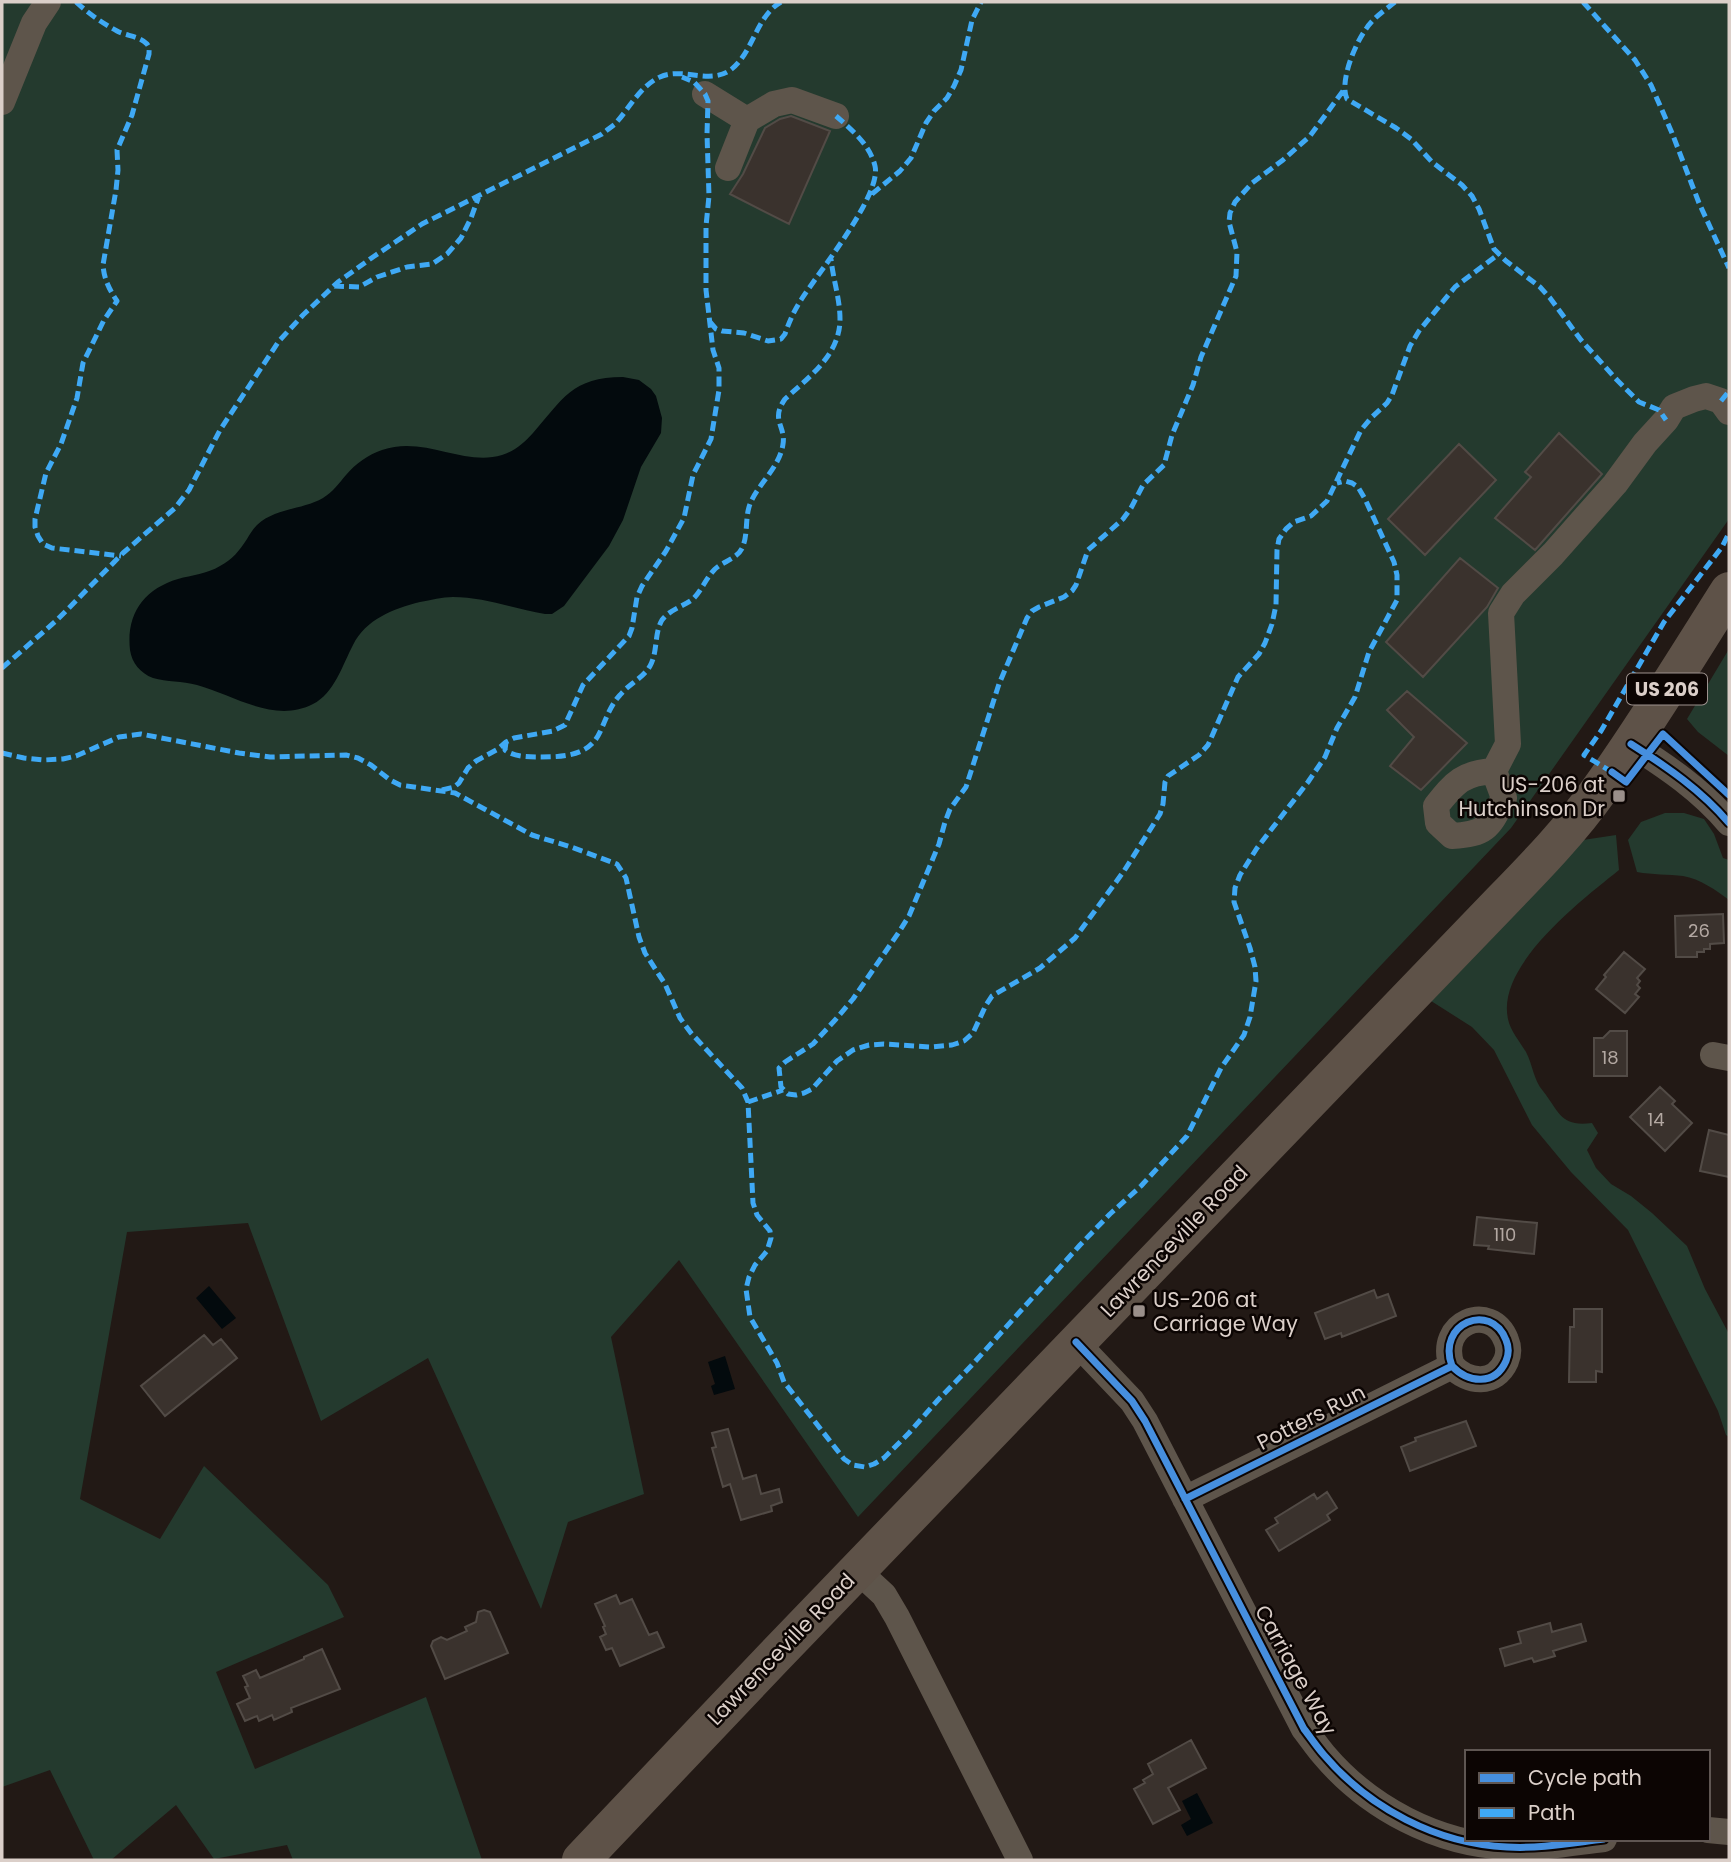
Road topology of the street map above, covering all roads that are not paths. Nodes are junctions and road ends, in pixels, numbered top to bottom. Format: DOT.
graph roads {
  1 [pos="48,2"];
  2 [pos="705,94"];
  3 [pos="2,102"];
  4 [pos="836,116"];
  5 [pos="747,120"];
  6 [pos="728,168"];
  7 [pos="1729,412"];
  8 [pos="1729,591"];
  9 [pos="1631,744"];
  10 [pos="1494,771"];
  11 [pos="1729,823"];
  12 [pos="1076,1342"];
  13 [pos="1452,1366"];
  14 [pos="1185,1499"];
  15 [pos="857,1570"];
  16 [pos="1710,1830"];
  17 [pos="1729,1832"];
  18 [pos="1465,1841"];
  19 [pos="1466,1841"];
  20 [pos="1587,1841"];
  21 [pos="582,1860"];
  22 [pos="1020,1860"];
  1 -- 3 [label="street"];
  2 -- 5 [label="street"];
  4 -- 5 [label="street"];
  5 -- 6 [label="street"];
  7 -- 10 [label="street"];
  8 -- 9 [label="highway, Lawrenceville Road / US 206"];
  9 -- 11 [label="street"];
  9 -- 12 [label="highway, Lawrenceville Road / US 206"];
  12 -- 14 [label="street, Carriage Way"];
  12 -- 15 [label="highway, Lawrenceville Road / US 206"];
  13 -- 14 [label="street, Potters Run"];
  14 -- 18 [label="street, Carriage Way"];
  15 -- 21 [label="highway, Lawrenceville Road / US 206"];
  15 -- 22 [label="street"];
  16 -- 17 [label="street"];
  19 -- 20 [label="street, Carriage Way"];
}
